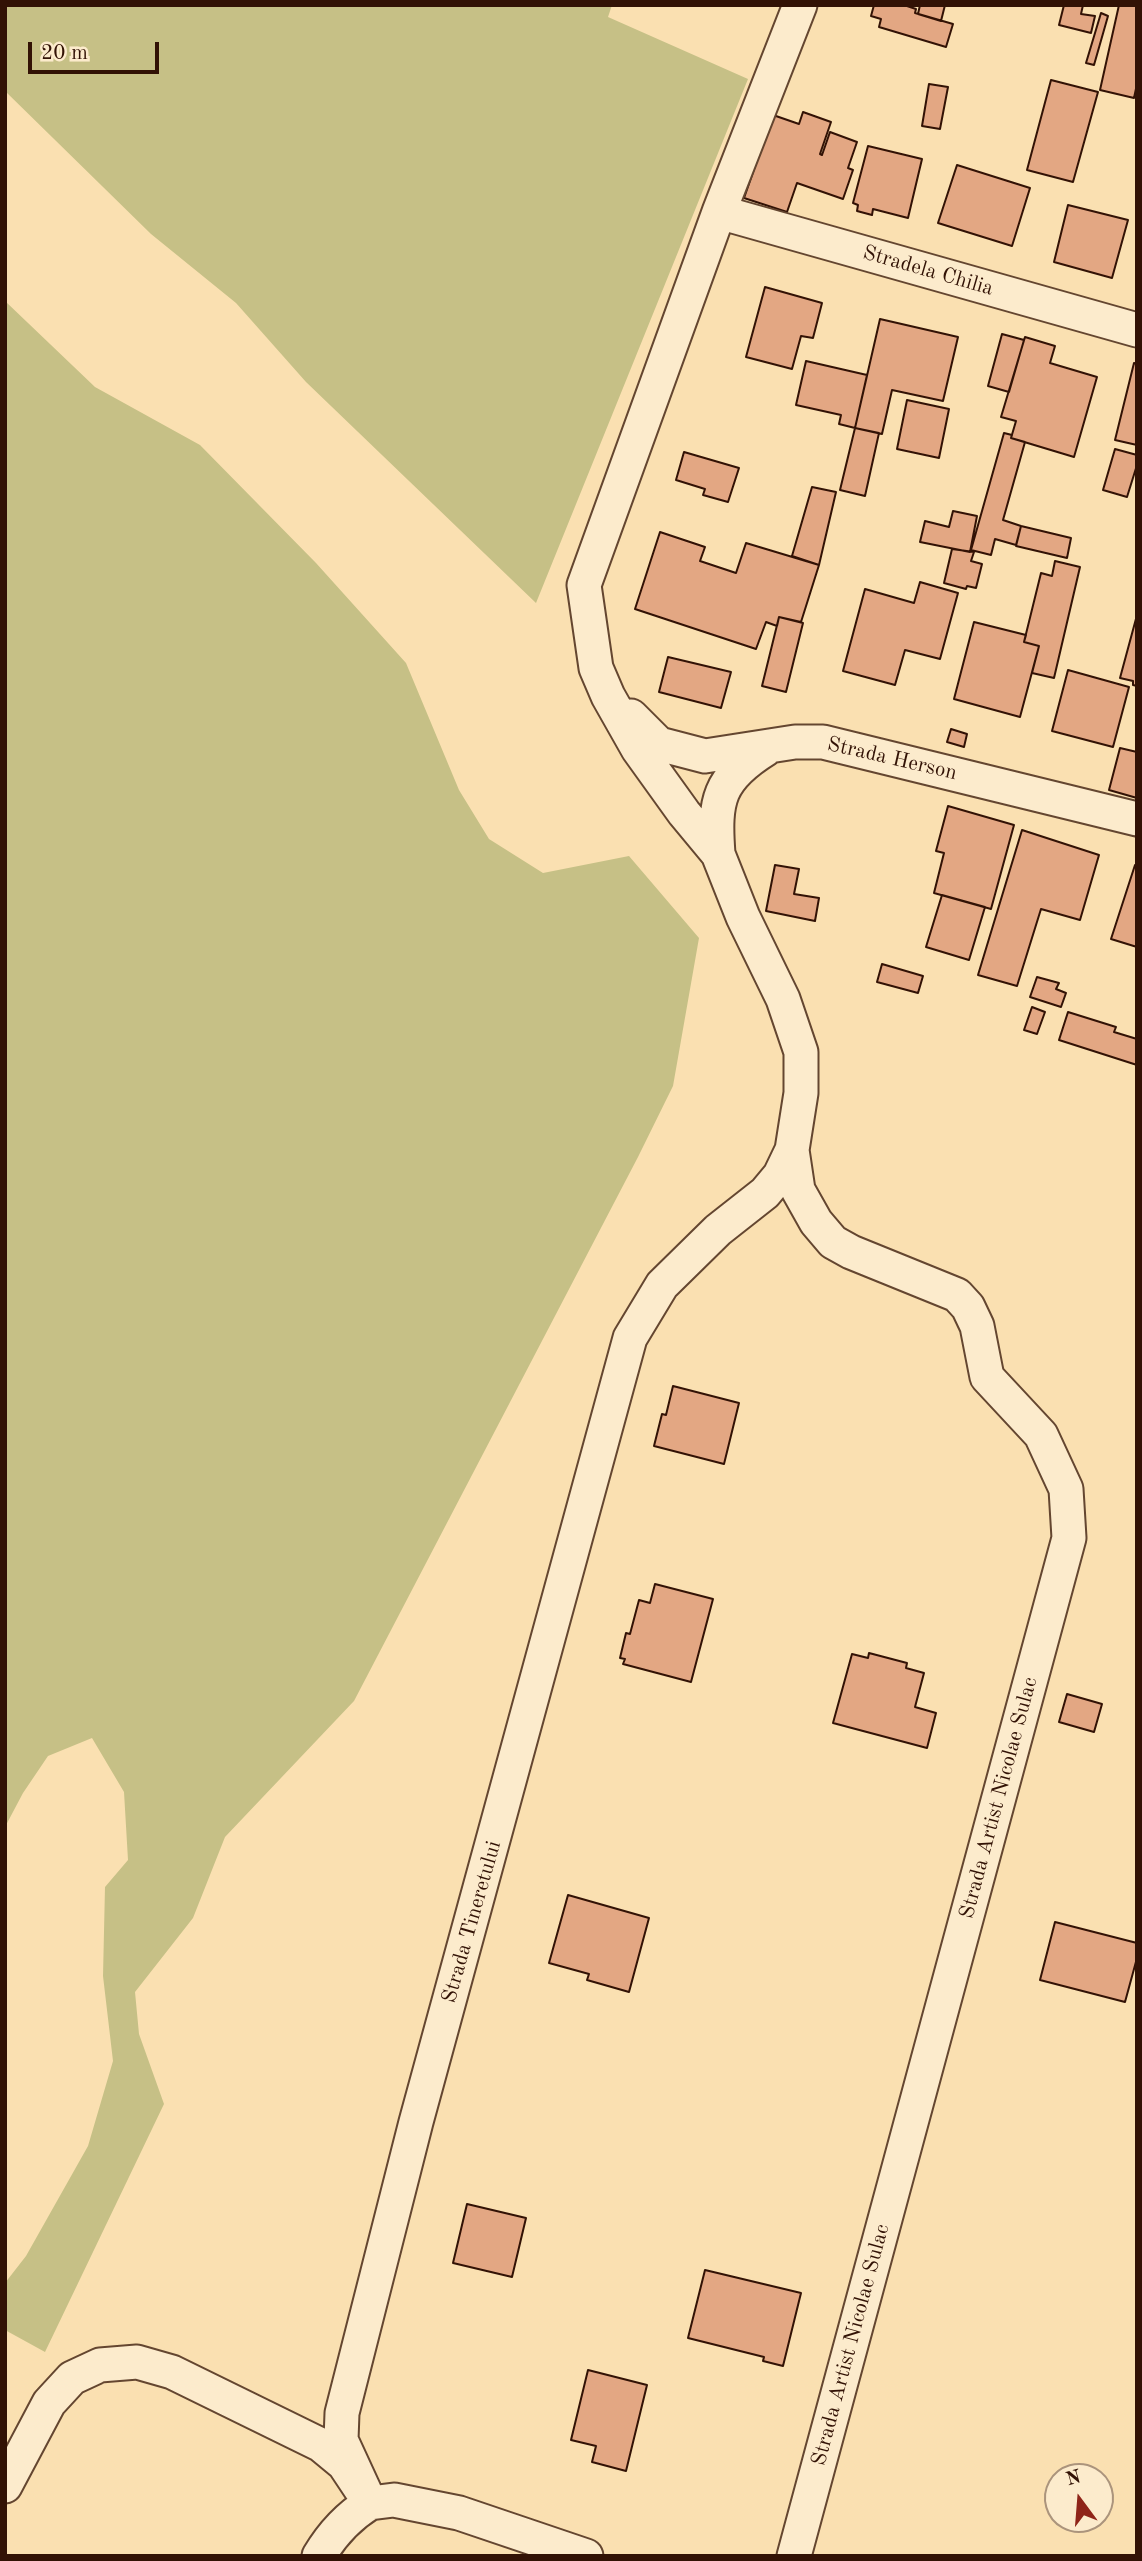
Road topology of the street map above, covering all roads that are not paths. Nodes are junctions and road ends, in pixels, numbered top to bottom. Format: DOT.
graph roads {
  1 [pos="800,5"];
  2 [pos="719,212"];
  3 [pos="1137,330"];
  4 [pos="596,668"];
  5 [pos="768,747"];
  6 [pos="1137,819"];
  7 [pos="719,854"];
  8 [pos="792,1150"];
  9 [pos="5,2487"];
  10 [pos="370,2503"];
  11 [pos="319,2556"];
  12 [pos="586,2556"];
  13 [pos="794,2556"];
  1 -- 2 [label="street"];
  2 -- 3 [label="street, Stradela Chilia"];
  2 -- 4 [label="street"];
  4 -- 5 [label="street, Strada Herson"];
  4 -- 7 [label="street"];
  5 -- 6 [label="street, Strada Herson"];
  5 -- 7 [label="street"];
  7 -- 8 [label="street"];
  8 -- 10 [label="street, Strada Tineretului"];
  8 -- 13 [label="street, Strada Artist Nicolae Sulac"];
  9 -- 10 [label="street"];
  10 -- 11 [label="street"];
  10 -- 12 [label="street"];
}
